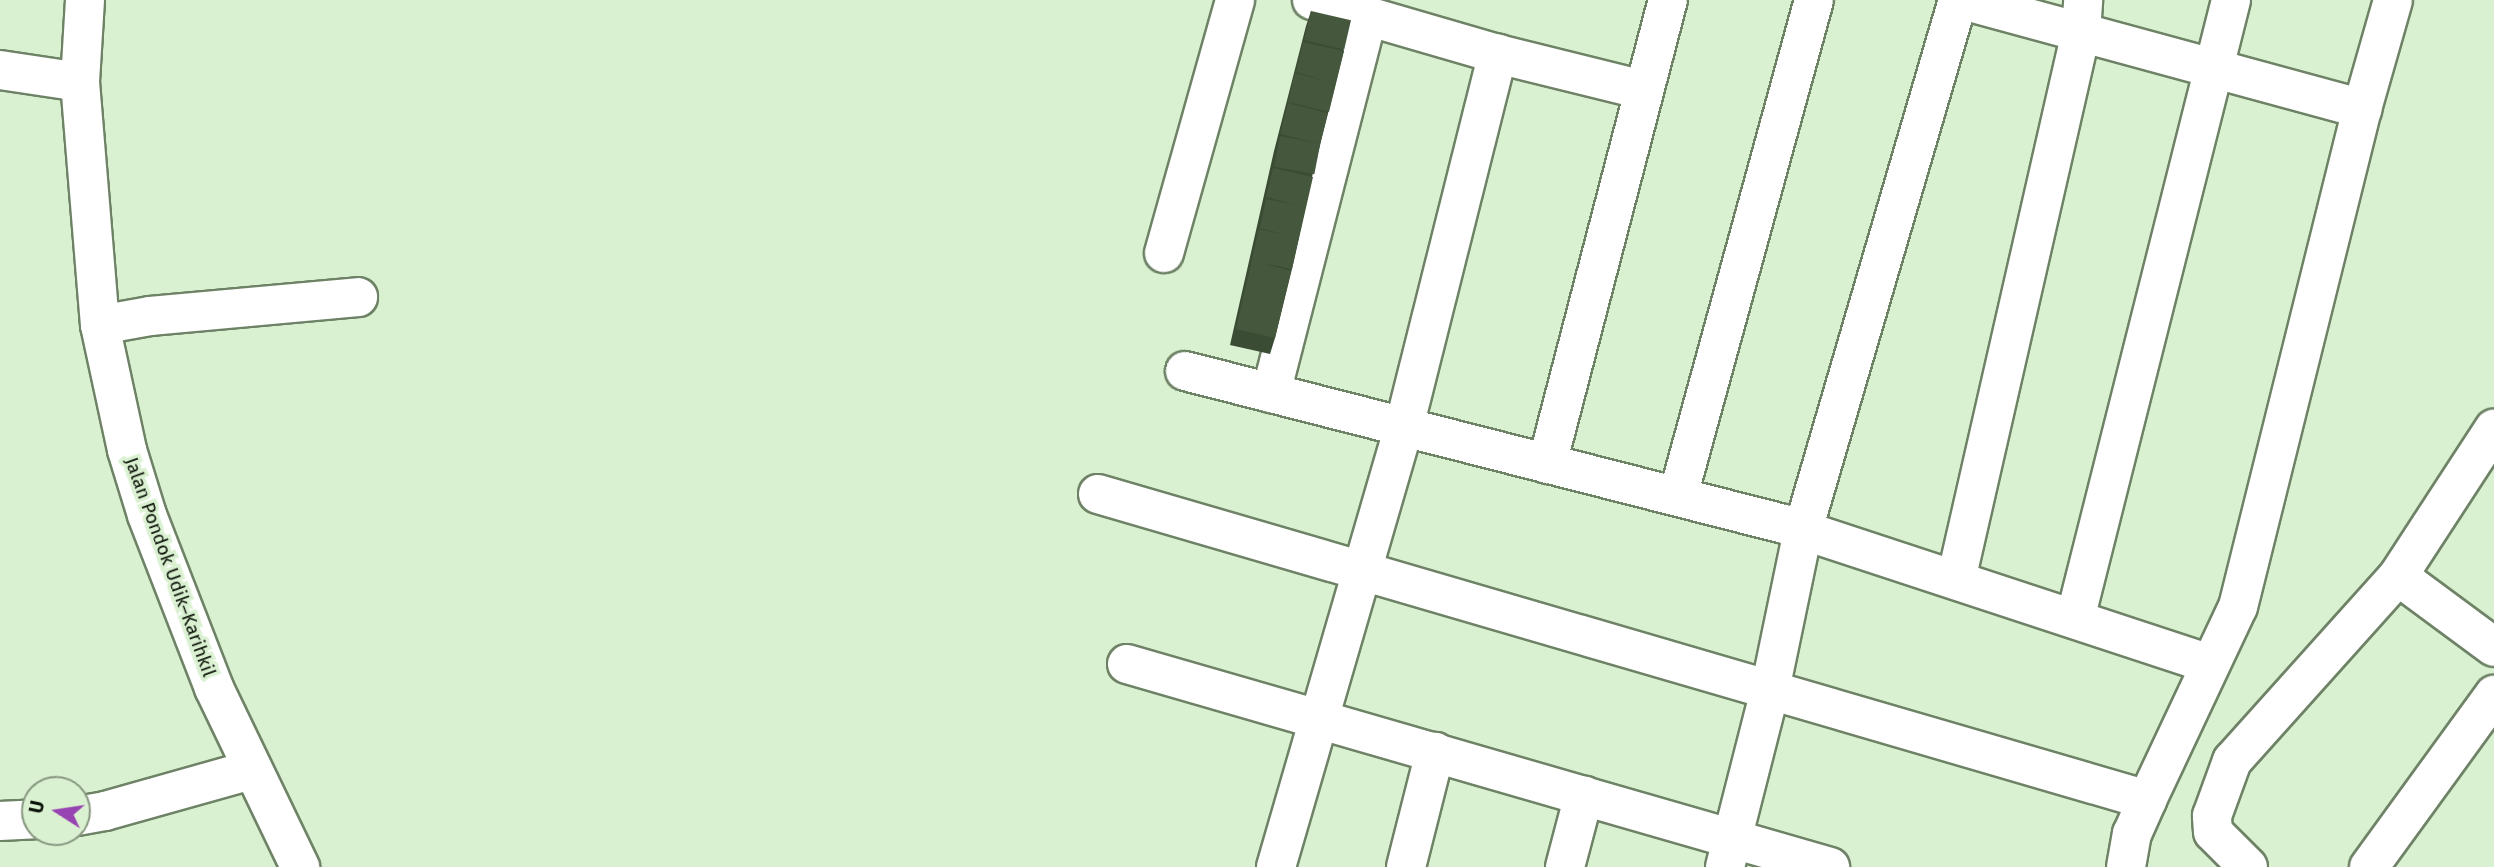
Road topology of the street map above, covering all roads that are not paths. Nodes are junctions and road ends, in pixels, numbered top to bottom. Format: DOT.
graph roads {
  1 [pos="85,0"];
  2 [pos="1235,0"];
  3 [pos="1312,0"];
  4 [pos="1668,0"];
  5 [pos="1814,0"];
  6 [pos="1960,0"];
  7 [pos="2231,0"];
  8 [pos="2393,0"];
  9 [pos="1368,16"];
  10 [pos="2082,16"];
  11 [pos="1498,54"];
  12 [pos="2213,68"];
  13 [pos="0,70"];
  14 [pos="80,82"];
  15 [pos="1644,90"];
  16 [pos="2362,109"];
  17 [pos="1164,253"];
  18 [pos="358,298"];
  19 [pos="100,325"];
  20 [pos="1185,371"];
  21 [pos="1271,393"];
  22 [pos="1404,427"];
  23 [pos="2494,429"];
  24 [pos="1547,464"];
  25 [pos="1098,494"];
  26 [pos="1678,496"];
  27 [pos="1803,530"];
  28 [pos="1363,571"];
  29 [pos="2398,576"];
  30 [pos="1956,580"];
  31 [pos="2075,619"];
  32 [pos="2494,647"];
  33 [pos="1127,664"];
  34 [pos="2209,664"];
  35 [pos="1770,690"];
  36 [pos="2494,695"];
  37 [pos="1317,718"];
  38 [pos="1434,752"];
  39 [pos="251,770"];
  40 [pos="1584,795"];
  41 [pos="2147,800"];
  42 [pos="91,814"];
  43 [pos="21,820"];
  44 [pos="0,821"];
  45 [pos="1729,852"];
  46 [pos="300,867"];
  47 [pos="1276,867"];
  48 [pos="1406,867"];
  49 [pos="1565,867"];
  50 [pos="1830,867"];
  51 [pos="2126,867"];
  52 [pos="2248,867"];
  53 [pos="2369,867"];
  1 -- 14 [label="street, Jalan Pondok Udik–Karihkil"];
  2 -- 17 [label="street"];
  3 -- 9 [label="street"];
  4 -- 15 [label="street"];
  5 -- 26 [label="street"];
  6 -- 10 [label="street"];
  6 -- 27 [label="street"];
  7 -- 12 [label="street"];
  8 -- 16 [label="street"];
  9 -- 11 [label="street"];
  9 -- 21 [label="street"];
  10 -- 12 [label="street"];
  10 -- 30 [label="street"];
  11 -- 15 [label="street"];
  11 -- 22 [label="street"];
  12 -- 16 [label="street"];
  12 -- 31 [label="street"];
  13 -- 14 [label="street"];
  14 -- 19 [label="street, Jalan Pondok Udik–Karihkil"];
  15 -- 24 [label="street"];
  16 -- 34 [label="street"];
  18 -- 19 [label="street"];
  19 -- 39 [label="street, Jalan Pondok Udik–Karihkil"];
  20 -- 21 [label="street"];
  21 -- 22 [label="street"];
  22 -- 24 [label="street"];
  22 -- 28 [label="street"];
  23 -- 29 [label="street"];
  24 -- 26 [label="street"];
  25 -- 28 [label="street"];
  26 -- 27 [label="street"];
  27 -- 30 [label="street"];
  27 -- 35 [label="street"];
  28 -- 35 [label="street"];
  28 -- 37 [label="street"];
  29 -- 32 [label="street"];
  29 -- 52 [label="street"];
  30 -- 31 [label="street"];
  31 -- 34 [label="street"];
  33 -- 37 [label="street"];
  34 -- 41 [label="street"];
  35 -- 41 [label="street"];
  35 -- 45 [label="street"];
  36 -- 53 [label="street"];
  37 -- 38 [label="street"];
  37 -- 47 [label="street"];
  38 -- 40 [label="street"];
  38 -- 48 [label="street"];
  39 -- 42 [label="street"];
  39 -- 46 [label="street, Jalan Pondok Udik–Karihkil"];
  40 -- 45 [label="street"];
  40 -- 49 [label="street"];
  41 -- 51 [label="street"];
  43 -- 44 [label="street"];
  45 -- 50 [label="street"];
}
